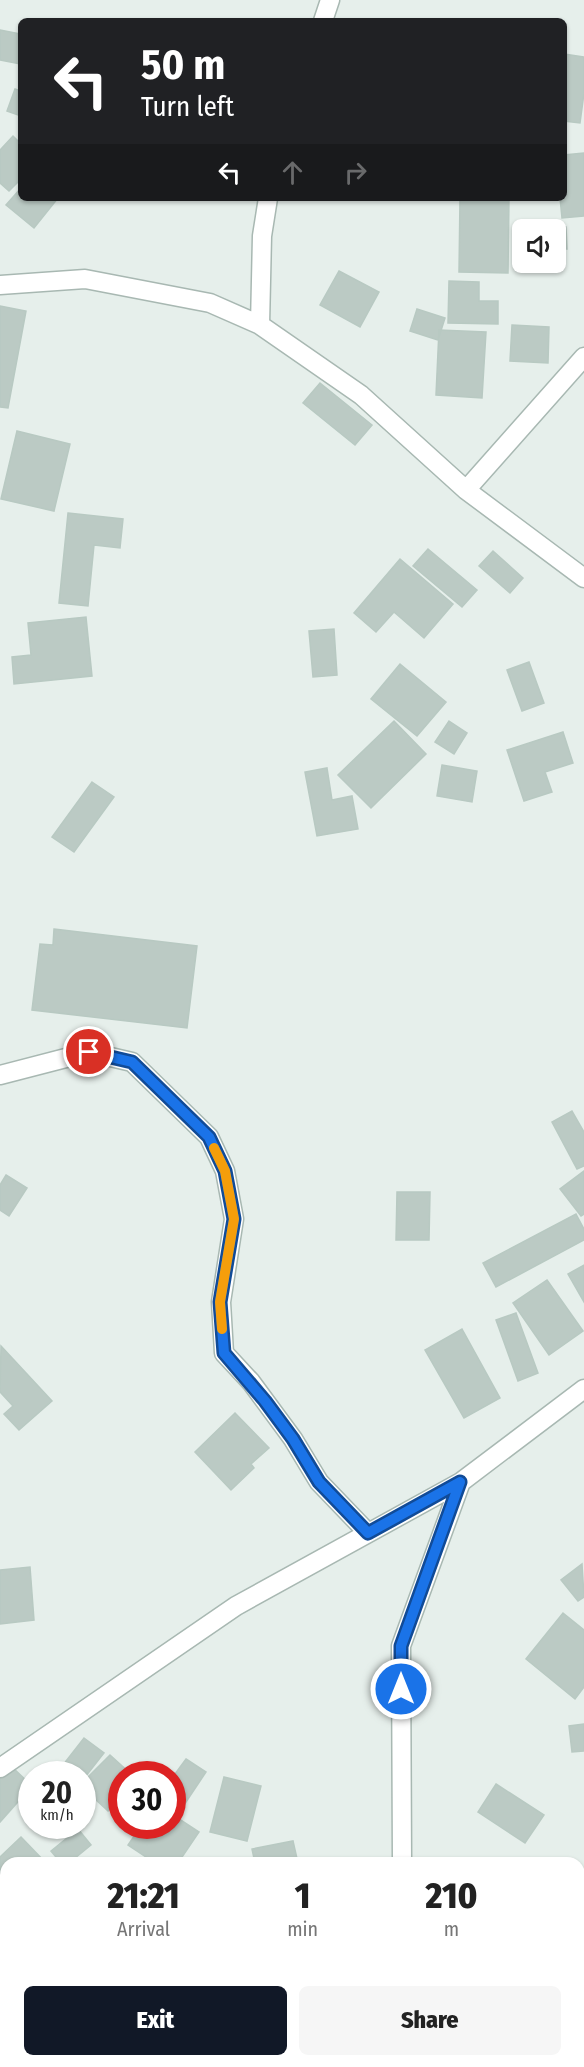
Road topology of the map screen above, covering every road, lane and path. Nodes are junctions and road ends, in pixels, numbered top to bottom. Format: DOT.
graph roads {
  1 [pos="330,0"];
  2 [pos="324,18"];
  3 [pos="268,201"];
  4 [pos="0,285"];
  5 [pos="260,325"];
  6 [pos="584,357"];
  7 [pos="466,490"];
  8 [pos="584,578"];
  9 [pos="0,1075"];
  10 [pos="584,1389"];
  11 [pos="460,1482"];
  12 [pos="368,1533"];
  13 [pos="0,1768"];
  14 [pos="402,1857"];
  1 -- 2 [label="street"];
  3 -- 5 [label="street"];
  4 -- 5 [label="street"];
  5 -- 7 [label="street"];
  6 -- 7 [label="street"];
  7 -- 8 [label="street"];
  9 -- 12 [label="street"];
  10 -- 11 [label="street"];
  11 -- 12 [label="street"];
  11 -- 14 [label="street"];
  12 -- 13 [label="street"];
}
